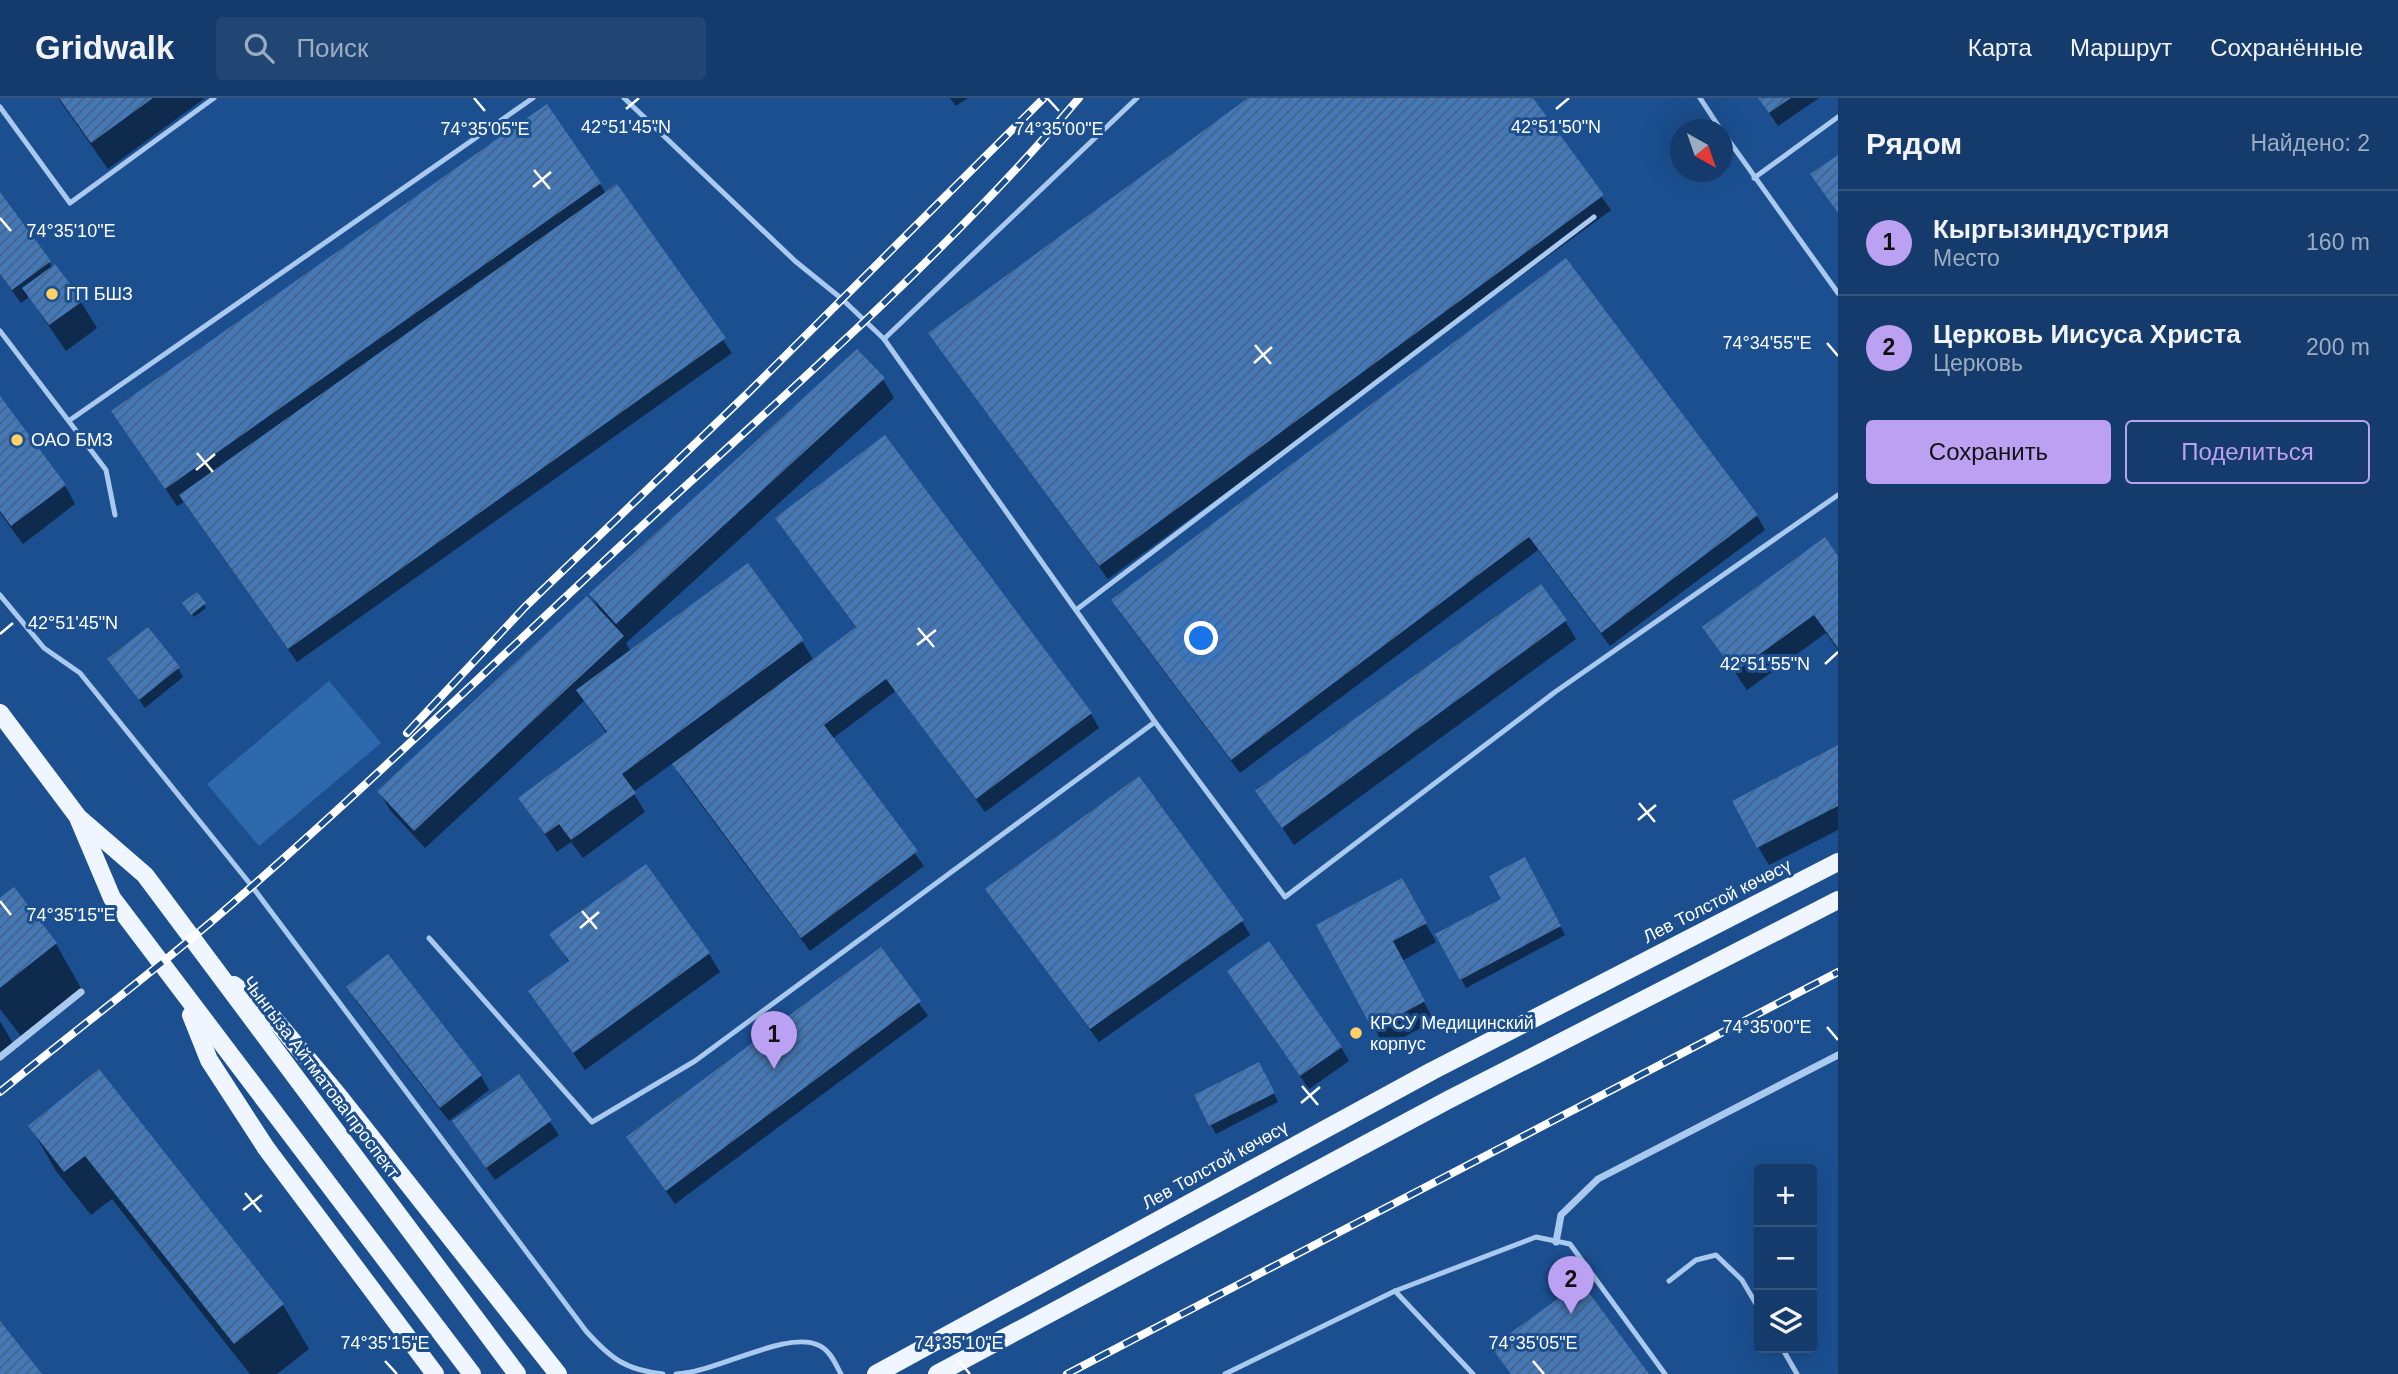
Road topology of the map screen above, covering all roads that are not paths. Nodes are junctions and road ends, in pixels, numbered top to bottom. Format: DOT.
graph roads {
  1 [pos="214,98"];
  2 [pos="533,98"];
  3 [pos="624,98"];
  4 [pos="1137,98"];
  5 [pos="1700,98"];
  6 [pos="0,107"];
  7 [pos="1838,117"];
  8 [pos="1714,119"];
  9 [pos="1733,146"];
  10 [pos="1754,178"];
  11 [pos="1594,217"];
  12 [pos="1838,293"];
  13 [pos="0,331"];
  14 [pos="884,339"];
  15 [pos="69,420"];
  16 [pos="1838,495"];
  17 [pos="115,515"];
  18 [pos="0,595"];
  19 [pos="1076,610"];
  20 [pos="0,713"];
  21 [pos="1155,722"];
  22 [pos="78,817"];
  23 [pos="1838,862"];
  24 [pos="1838,900"];
  25 [pos="429,938"];
  26 [pos="215,971"];
  27 [pos="80,992"];
  28 [pos="184,995"];
  29 [pos="1838,1055"];
  30 [pos="0,1057"];
  31 [pos="1556,1242"];
  32 [pos="1669,1281"];
  33 [pos="1395,1290"];
  34 [pos="1754,1300"];
  35 [pos="1785,1353"];
  36 [pos="435,1374"];
  37 [pos="472,1374"];
  38 [pos="517,1374"];
  39 [pos="558,1374"];
  40 [pos="663,1374"];
  41 [pos="676,1374"];
  42 [pos="841,1374"];
  43 [pos="876,1374"];
  44 [pos="937,1374"];
  45 [pos="1225,1374"];
  46 [pos="1473,1374"];
  47 [pos="1665,1374"];
  48 [pos="1797,1374"];
  1 -- 6 [label="lane"];
  2 -- 15 [label="lane"];
  3 -- 14 [label="lane"];
  4 -- 14 [label="lane"];
  5 -- 8 [label="lane"];
  7 -- 10 [label="lane"];
  9 -- 10 [label="lane"];
  10 -- 12 [label="lane"];
  11 -- 19 [label="lane"];
  13 -- 15 [label="lane"];
  14 -- 19 [label="lane"];
  15 -- 17 [label="lane"];
  16 -- 21 [label="lane"];
  18 -- 40 [label="lane"];
  19 -- 21 [label="lane"];
  20 -- 22 [label="main road, Чынгыза Айтматова проспект"];
  21 -- 25 [label="lane"];
  22 -- 26 [label="main road, Чынгыза Айтматова проспект"];
  22 -- 28 [label="main road, Чынгыза Айтматова проспект"];
  23 -- 43 [label="main road, Лев Толстой көчөсү"];
  24 -- 44 [label="main road"];
  26 -- 38 [label="main road, Чынгыза Айтматова проспект"];
  26 -- 39 [label="main road"];
  27 -- 30 [label="street"];
  28 -- 36 [label="main road"];
  28 -- 37 [label="main road, Чынгыза Айтматова проспект"];
  29 -- 31 [label="street"];
  31 -- 33 [label="lane"];
  31 -- 47 [label="lane"];
  32 -- 34 [label="lane"];
  33 -- 45 [label="lane"];
  33 -- 46 [label="lane"];
  35 -- 48 [label="lane"];
  41 -- 42 [label="lane"];
}
